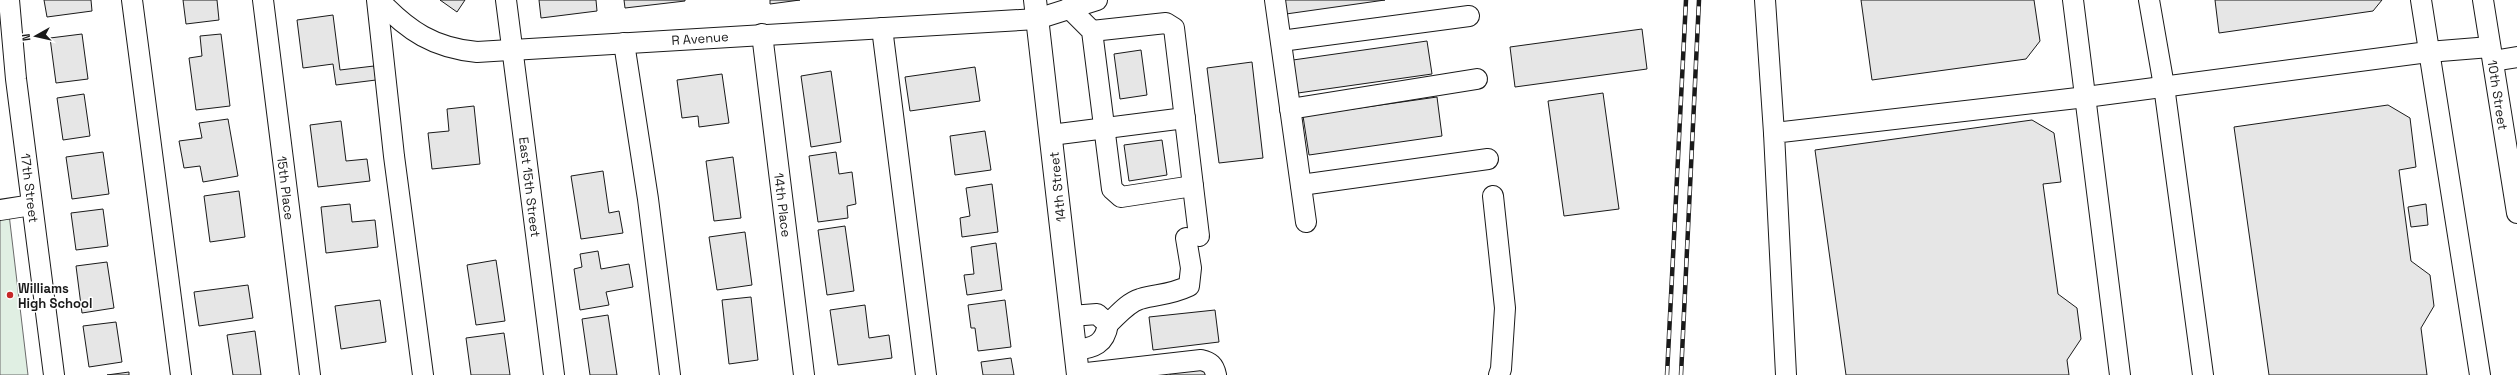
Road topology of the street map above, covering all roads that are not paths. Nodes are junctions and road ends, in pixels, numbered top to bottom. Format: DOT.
graph roads {
  1 [pos="8,0"];
  2 [pos="132,0"];
  3 [pos="263,0"];
  4 [pos="378,0"];
  5 [pos="506,0"];
  6 [pos="1097,0"];
  7 [pos="1275,0"];
  8 [pos="1765,0"];
  9 [pos="2072,0"];
  10 [pos="2149,0"];
  11 [pos="2421,0"];
  12 [pos="2483,0"];
  13 [pos="1069,8"];
  14 [pos="1036,10"];
  15 [pos="1469,16"];
  16 [pos="882,28"];
  17 [pos="1092,31"];
  18 [pos="762,34"];
  19 [pos="1281,41"];
  20 [pos="624,43"];
  21 [pos="513,50"];
  22 [pos="2428,52"];
  23 [pos="2492,54"];
  24 [pos="2517,57"];
  25 [pos="1477,79"];
  26 [pos="8,81"];
  27 [pos="2164,86"];
  28 [pos="2086,97"];
  29 [pos="1290,109"];
  30 [pos="1185,118"];
  31 [pos="1104,130"];
  32 [pos="1774,133"];
  33 [pos="1051,135"];
  34 [pos="1488,159"];
  35 [pos="1301,185"];
  36 [pos="1193,186"];
  37 [pos="1494,196"];
  38 [pos="32,205"];
  39 [pos="0,210"];
  40 [pos="2517,213"];
  41 [pos="1306,222"];
  42 [pos="1071,316"];
  43 [pos="1108,324"];
  44 [pos="1075,350"];
  45 [pos="1078,374"];
  46 [pos="54,375"];
  47 [pos="182,375"];
  48 [pos="310,375"];
  49 [pos="423,375"];
  50 [pos="554,375"];
  51 [pos="670,375"];
  52 [pos="804,375"];
  53 [pos="926,375"];
  54 [pos="1216,375"];
  55 [pos="1499,375"];
  56 [pos="1786,375"];
  57 [pos="2120,375"];
  58 [pos="2203,375"];
  59 [pos="2480,375"];
  1 -- 26 [label="street, 17th Street"];
  2 -- 47 [label="street"];
  3 -- 48 [label="street, 15th Place"];
  4 -- 21 [label="street, R Avenue"];
  4 -- 49 [label="street"];
  5 -- 21 [label="street, East 15th Street"];
  6 -- 13 [label="street, R Avenue"];
  7 -- 19 [label="street"];
  8 -- 32 [label="street"];
  9 -- 28 [label="street"];
  10 -- 27 [label="street"];
  11 -- 22 [label="street"];
  12 -- 23 [label="street, 10th Street"];
  13 -- 14 [label="street, R Avenue"];
  13 -- 17 [label="street"];
  14 -- 16 [label="street, R Avenue"];
  14 -- 33 [label="main road, 14th Street"];
  15 -- 19 [label="street"];
  16 -- 18 [label="street, R Avenue"];
  16 -- 53 [label="street"];
  17 -- 30 [label="street"];
  17 -- 31 [label="street"];
  18 -- 20 [label="street, R Avenue"];
  18 -- 52 [label="street, 14th Place"];
  19 -- 29 [label="street"];
  20 -- 21 [label="street, R Avenue"];
  20 -- 51 [label="street"];
  21 -- 50 [label="street, East 15th Street"];
  22 -- 23 [label="street"];
  22 -- 27 [label="street"];
  22 -- 59 [label="street"];
  23 -- 24 [label="street"];
  23 -- 40 [label="street, 10th Street"];
  25 -- 29 [label="street"];
  26 -- 38 [label="street, 17th Street"];
  27 -- 28 [label="street"];
  27 -- 58 [label="street"];
  28 -- 32 [label="street"];
  28 -- 57 [label="street"];
  29 -- 35 [label="street"];
  30 -- 31 [label="street"];
  30 -- 36 [label="street"];
  31 -- 33 [label="street"];
  31 -- 36 [label="street"];
  32 -- 56 [label="street"];
  33 -- 42 [label="main road, 14th Street"];
  34 -- 35 [label="street"];
  35 -- 41 [label="street"];
  36 -- 43 [label="street"];
  37 -- 55 [label="street"];
  38 -- 39 [label="street"];
  38 -- 46 [label="street, 17th Street"];
  42 -- 43 [label="street"];
  42 -- 44 [label="main road, 14th Street"];
  43 -- 44 [label="street"];
  44 -- 45 [label="main road, 14th Street"];
  45 -- 54 [label="street"];
}
